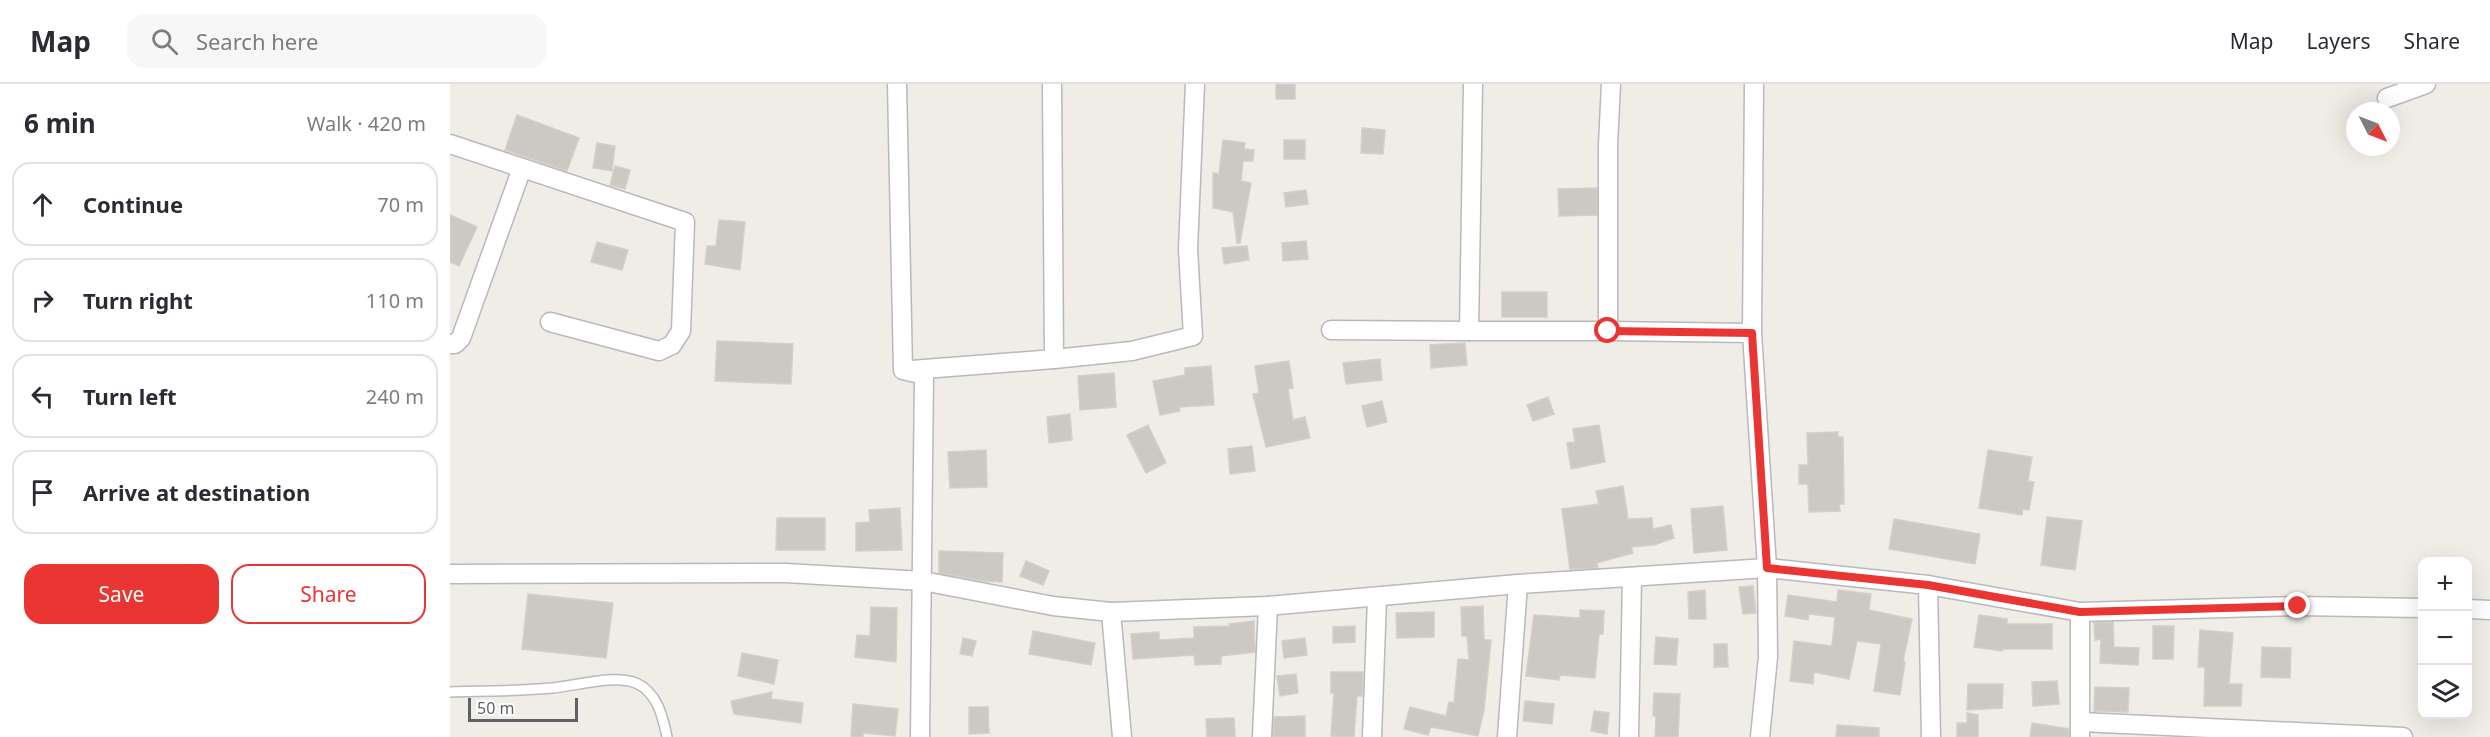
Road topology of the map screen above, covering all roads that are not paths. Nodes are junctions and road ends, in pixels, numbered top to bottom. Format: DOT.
graph roads {
  1 [pos="897,84"];
  2 [pos="1052,84"];
  3 [pos="1195,84"];
  4 [pos="1473,84"];
  5 [pos="1611,84"];
  6 [pos="1754,84"];
  7 [pos="2426,84"];
  8 [pos="2387,98"];
  9 [pos="450,144"];
  10 [pos="522,168"];
  11 [pos="550,322"];
  12 [pos="1331,330"];
  13 [pos="1469,331"];
  14 [pos="1608,331"];
  15 [pos="1752,333"];
  16 [pos="450,344"];
  17 [pos="1054,360"];
  18 [pos="903,370"];
  19 [pos="1767,568"];
  20 [pos="450,574"];
  21 [pos="1632,577"];
  22 [pos="923,581"];
  23 [pos="1518,584"];
  24 [pos="1928,585"];
  25 [pos="1377,598"];
  26 [pos="1268,606"];
  27 [pos="2418,608"];
  28 [pos="2472,609"];
  29 [pos="2490,610"];
  30 [pos="1112,612"];
  31 [pos="2080,612"];
  32 [pos="450,692"];
  33 [pos="2080,730"];
  34 [pos="667,737"];
  35 [pos="920,737"];
  36 [pos="1122,737"];
  37 [pos="1262,737"];
  38 [pos="1372,737"];
  39 [pos="1507,737"];
  40 [pos="1629,737"];
  41 [pos="1760,737"];
  42 [pos="1931,737"];
  43 [pos="2403,737"];
  1 -- 18 [label="street"];
  2 -- 17 [label="street"];
  3 -- 17 [label="street"];
  4 -- 13 [label="street"];
  5 -- 14 [label="street"];
  6 -- 15 [label="street"];
  7 -- 8 [label="street"];
  9 -- 10 [label="street"];
  10 -- 11 [label="street"];
  10 -- 16 [label="street"];
  12 -- 13 [label="street"];
  13 -- 14 [label="street"];
  14 -- 15 [label="street"];
  15 -- 19 [label="street"];
  17 -- 18 [label="street"];
  18 -- 22 [label="street"];
  19 -- 21 [label="street"];
  19 -- 24 [label="street"];
  19 -- 41 [label="street"];
  20 -- 22 [label="street"];
  21 -- 23 [label="street"];
  21 -- 40 [label="street"];
  22 -- 30 [label="street"];
  22 -- 35 [label="street"];
  23 -- 25 [label="street"];
  23 -- 39 [label="street"];
  24 -- 31 [label="street"];
  24 -- 42 [label="street"];
  25 -- 26 [label="street"];
  25 -- 38 [label="street"];
  26 -- 30 [label="street"];
  26 -- 37 [label="street"];
  27 -- 31 [label="street"];
  28 -- 29 [label="street"];
  30 -- 36 [label="street"];
  31 -- 33 [label="street"];
  32 -- 34 [label="lane"];
  33 -- 43 [label="street"];
}
